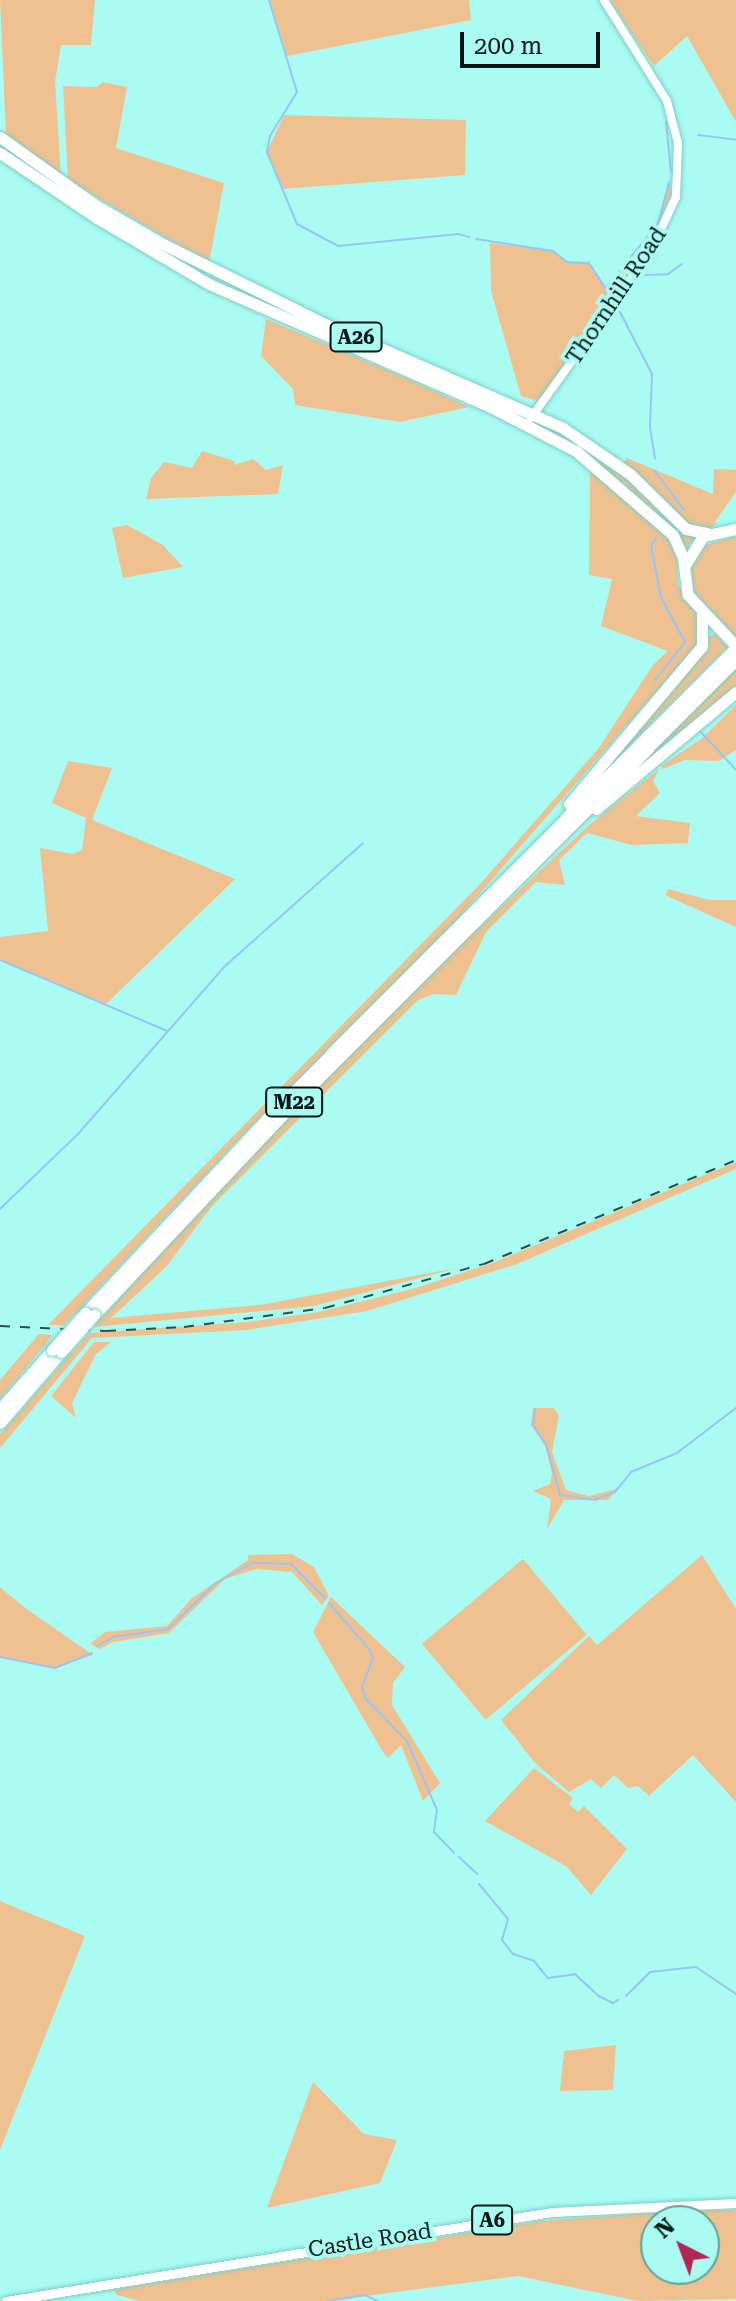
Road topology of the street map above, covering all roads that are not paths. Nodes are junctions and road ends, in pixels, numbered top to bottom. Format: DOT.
graph roads {
  1 [pos="604,0"];
  2 [pos="0,137"];
  3 [pos="0,153"];
  4 [pos="58,186"];
  5 [pos="320,328"];
  6 [pos="530,417"];
  7 [pos="736,529"];
  8 [pos="707,533"];
  9 [pos="684,570"];
  10 [pos="702,611"];
  11 [pos="736,647"];
  12 [pos="736,660"];
  13 [pos="736,692"];
  14 [pos="501,895"];
  15 [pos="461,923"];
  16 [pos="90,1314"];
  17 [pos="56,1351"];
  18 [pos="0,1409"];
  19 [pos="0,1423"];
  20 [pos="736,2203"];
  21 [pos="6,2301"];
  1 -- 6 [label="street, Thornhill Road"];
  2 -- 4 [label="highway, A26"];
  3 -- 4 [label="highway, A26"];
  4 -- 5 [label="highway, A26"];
  4 -- 5 [label="highway, A26"];
  5 -- 6 [label="highway, A26"];
  5 -- 6 [label="highway, A26"];
  6 -- 8 [label="highway, A26"];
  6 -- 9 [label="highway, A26"];
  7 -- 8 [label="highway"];
  8 -- 9 [label="highway"];
  9 -- 10 [label="highway, A26"];
  10 -- 11 [label="highway, A26"];
  10 -- 15 [label="highway"];
  11 -- 15 [label="highway, M22"];
  12 -- 14 [label="highway, M22"];
  13 -- 14 [label="highway"];
  14 -- 16 [label="highway, M22"];
  15 -- 16 [label="highway, M22"];
  16 -- 17 [label="highway, M22, bridge"];
  17 -- 18 [label="highway, M22"];
  17 -- 19 [label="highway, M22"];
  20 -- 21 [label="main road, Castle Road / A6"];
}
